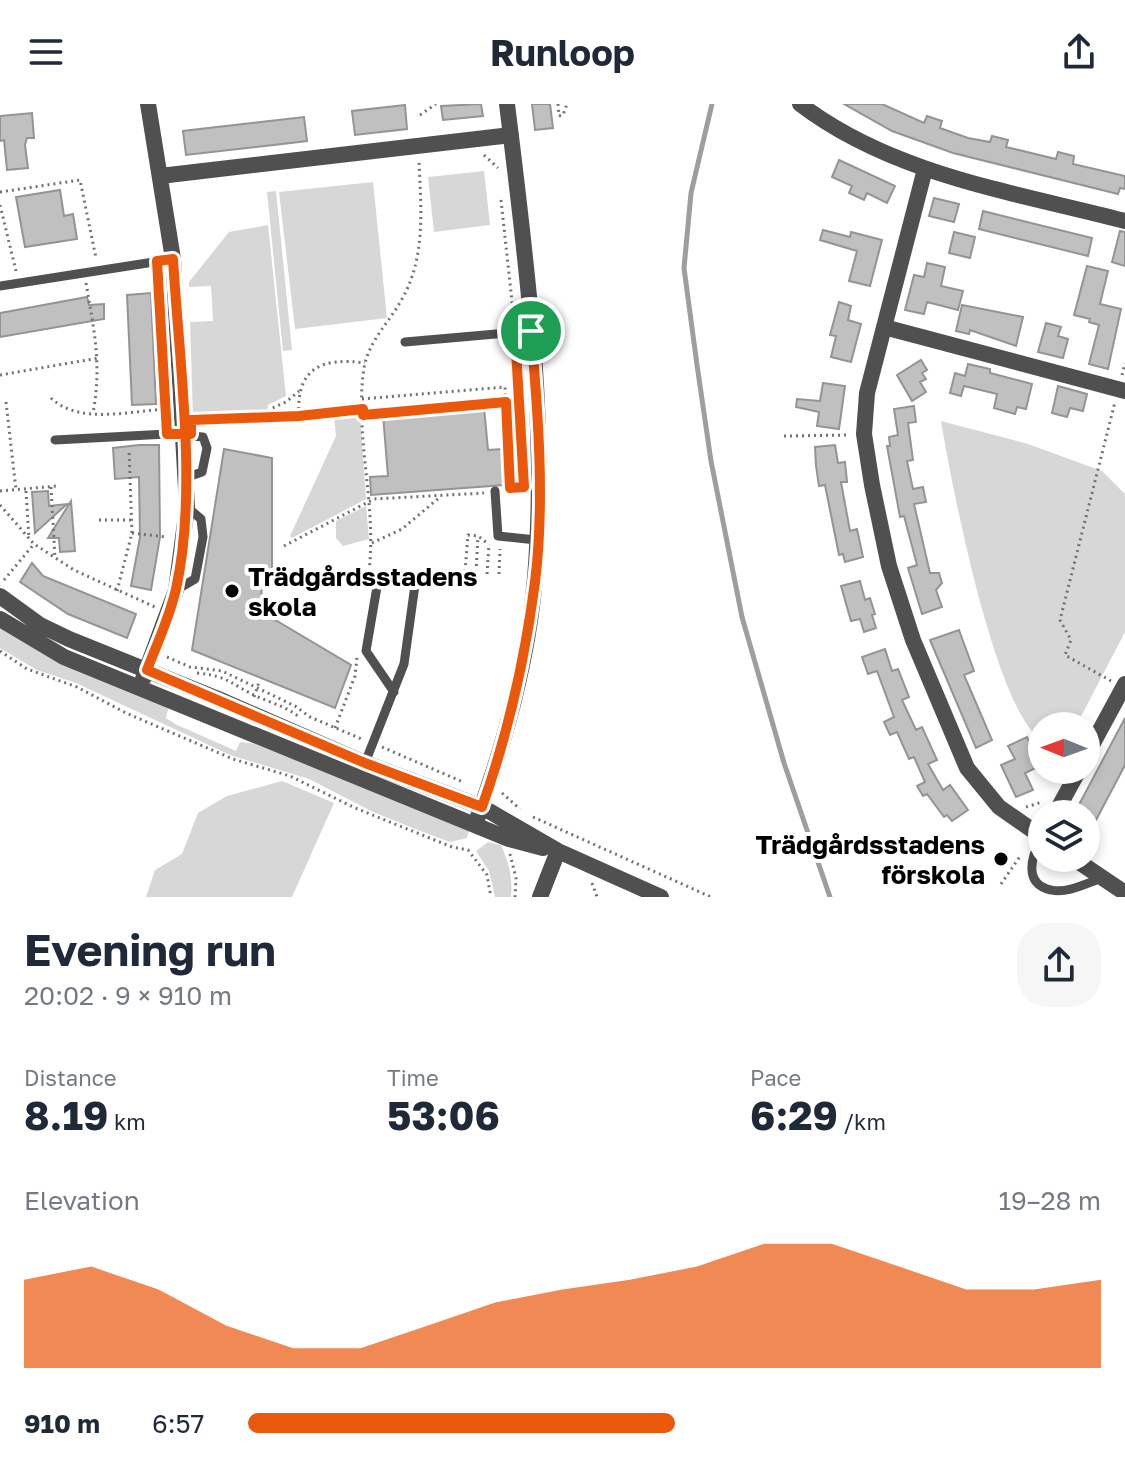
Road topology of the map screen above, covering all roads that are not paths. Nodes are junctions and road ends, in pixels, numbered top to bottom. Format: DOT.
graph roads {
  1 [pos="148,104"];
  2 [pos="507,104"];
  3 [pos="800,104"];
  4 [pos="511,135"];
  5 [pos="925,169"];
  6 [pos="160,176"];
  7 [pos="1125,221"];
  8 [pos="173,259"];
  9 [pos="0,286"];
  10 [pos="884,327"];
  11 [pos="523,332"];
  12 [pos="405,342"];
  13 [pos="1122,389"];
  14 [pos="181,434"];
  15 [pos="55,440"];
  16 [pos="495,491"];
  17 [pos="527,542"];
  18 [pos="0,596"];
  19 [pos="0,619"];
  20 [pos="147,670"];
  21 [pos="1124,685"];
  22 [pos="140,688"];
  23 [pos="394,692"];
  24 [pos="1100,730"];
  25 [pos="365,763"];
  26 [pos="482,807"];
  27 [pos="475,825"];
  28 [pos="1028,830"];
  29 [pos="558,851"];
  30 [pos="1031,872"];
  31 [pos="1093,872"];
  32 [pos="1102,878"];
  33 [pos="1125,893"];
  34 [pos="540,897"];
  35 [pos="661,897"];
  1 -- 6 [label="street"];
  2 -- 4 [label="street"];
  3 -- 5 [label="street"];
  4 -- 6 [label="street"];
  4 -- 11 [label="street"];
  5 -- 7 [label="street"];
  5 -- 10 [label="street"];
  6 -- 8 [label="street"];
  8 -- 9 [label="lane"];
  8 -- 14 [label="street"];
  10 -- 13 [label="street"];
  10 -- 28 [label="street"];
  11 -- 12 [label="lane"];
  11 -- 17 [label="street"];
  14 -- 15 [label="lane"];
  14 -- 20 [label="street"];
  16 -- 17 [label="lane"];
  17 -- 26 [label="street"];
  18 -- 20 [label="street"];
  19 -- 22 [label="street"];
  20 -- 22 [label="street"];
  20 -- 25 [label="street"];
  21 -- 24 [label="street"];
  22 -- 27 [label="street"];
  23 -- 23 [label="lane"];
  23 -- 25 [label="lane"];
  25 -- 26 [label="street"];
  26 -- 27 [label="street"];
  26 -- 29 [label="street"];
  27 -- 29 [label="street"];
  29 -- 34 [label="street"];
  29 -- 35 [label="street"];
  30 -- 32 [label="lane"];
  31 -- 32 [label="street"];
  32 -- 33 [label="street"];
}
